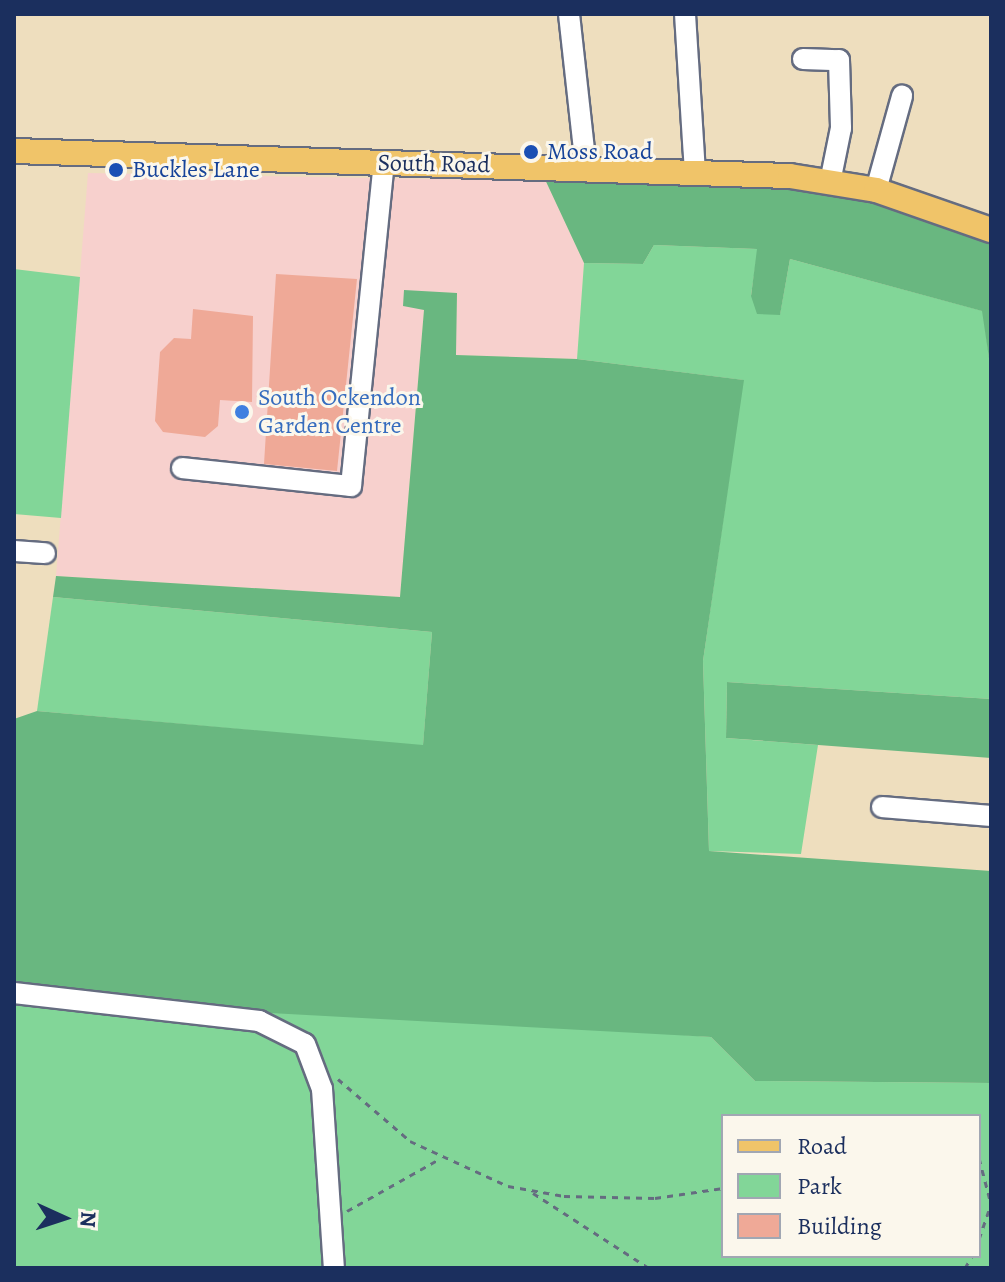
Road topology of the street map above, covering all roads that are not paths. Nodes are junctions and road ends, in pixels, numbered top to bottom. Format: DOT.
graph roads {
  1 [pos="569,14"];
  2 [pos="685,14"];
  3 [pos="803,59"];
  4 [pos="902,96"];
  5 [pos="14,151"];
  6 [pos="384,163"];
  7 [pos="586,168"];
  8 [pos="695,172"];
  9 [pos="830,182"];
  10 [pos="876,190"];
  11 [pos="991,230"];
  12 [pos="182,468"];
  13 [pos="14,551"];
  14 [pos="45,553"];
  15 [pos="882,807"];
  16 [pos="991,816"];
  17 [pos="14,993"];
  18 [pos="334,1268"];
  1 -- 7 [label="street"];
  2 -- 8 [label="street"];
  3 -- 9 [label="street"];
  4 -- 10 [label="street"];
  5 -- 6 [label="main road, South Road"];
  6 -- 7 [label="main road, South Road"];
  6 -- 12 [label="street"];
  7 -- 8 [label="main road, South Road"];
  8 -- 9 [label="main road, South Road"];
  9 -- 10 [label="main road, South Road"];
  10 -- 11 [label="main road, South Road"];
  13 -- 14 [label="street"];
  15 -- 16 [label="street"];
  17 -- 18 [label="street"];
}
